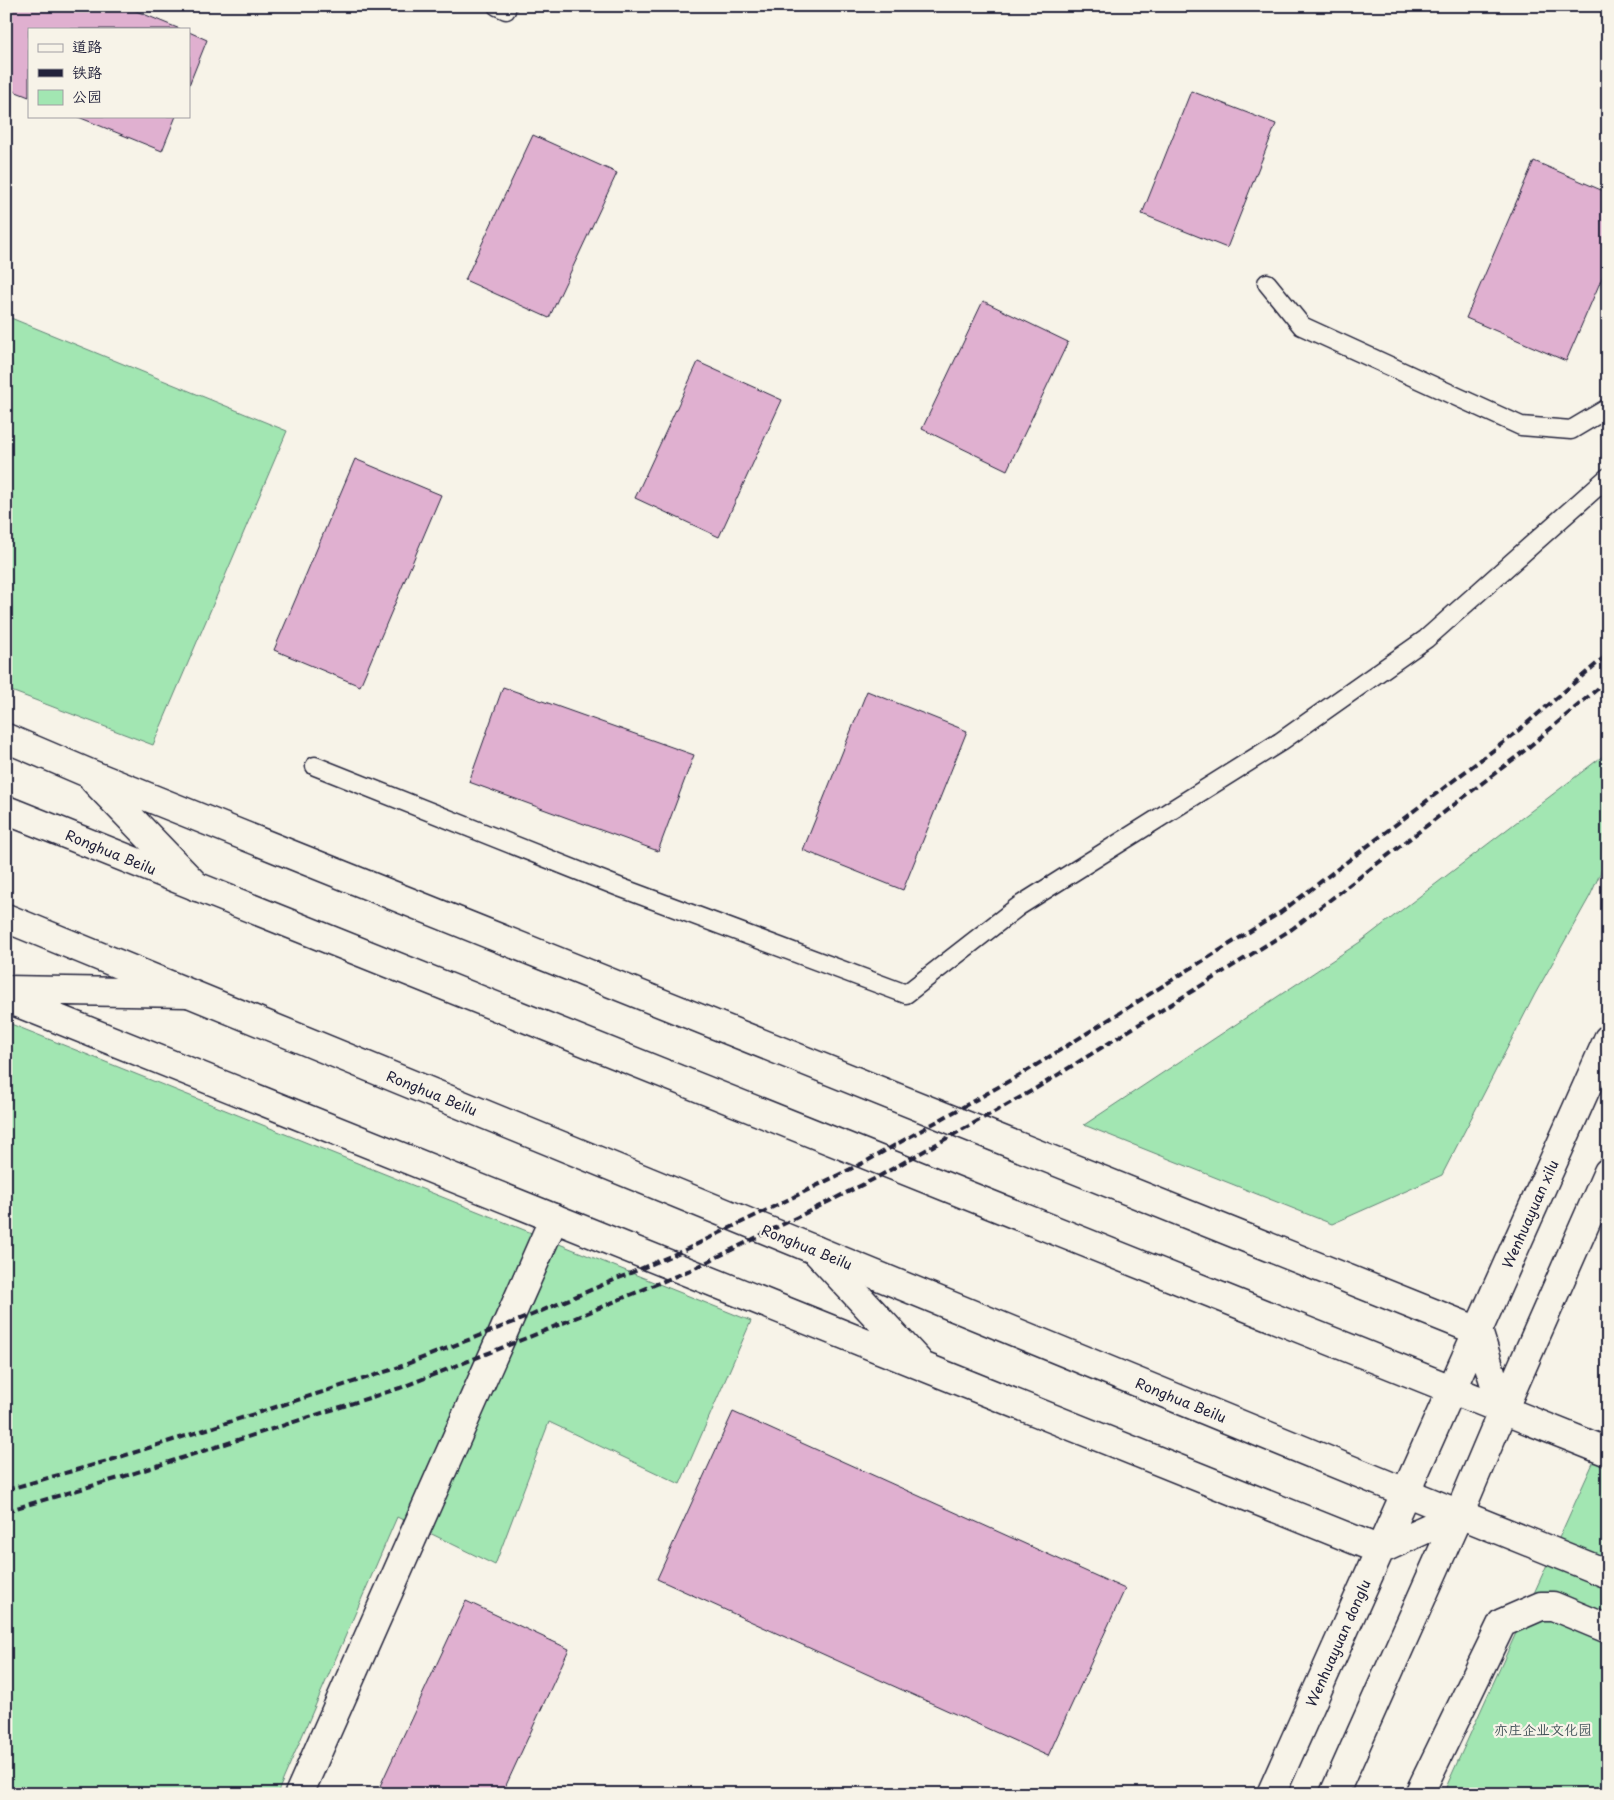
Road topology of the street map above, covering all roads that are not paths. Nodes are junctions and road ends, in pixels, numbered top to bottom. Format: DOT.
graph roads {
  1 [pos="1267,283"];
  2 [pos="1608,408"];
  3 [pos="1608,477"];
  4 [pos="6,738"];
  5 [pos="315,766"];
  6 [pos="88,773"];
  7 [pos="6,810"];
  8 [pos="197,886"];
  9 [pos="6,918"];
  10 [pos="6,990"];
  11 [pos="188,993"];
  12 [pos="6,998"];
  13 [pos="1608,1039"];
  14 [pos="1608,1172"];
  15 [pos="554,1218"];
  16 [pos="815,1250"];
  17 [pos="1478,1331"];
  18 [pos="923,1366"];
  19 [pos="1452,1388"];
  20 [pos="1503,1410"];
  21 [pos="1608,1452"];
  22 [pos="1405,1492"];
  23 [pos="1459,1514"];
  24 [pos="1380,1550"];
  25 [pos="1608,1574"];
  26 [pos="1608,1629"];
  27 [pos="298,1794"];
  28 [pos="1271,1794"];
  29 [pos="1334,1794"];
  30 [pos="1419,1794"];
  1 -- 2 [label="lane"];
  3 -- 5 [label="lane"];
  4 -- 6 [label="main road"];
  6 -- 8 [label="main road"];
  6 -- 17 [label="main road"];
  7 -- 8 [label="main road, Ronghua Beilu"];
  8 -- 19 [label="main road, Ronghua Beilu"];
  9 -- 11 [label="main road, Ronghua Beilu"];
  10 -- 11 [label="main road"];
  11 -- 16 [label="main road, Ronghua Beilu"];
  12 -- 15 [label="main road"];
  13 -- 17 [label="main road, Wenhuayuan xilu"];
  14 -- 20 [label="main road"];
  15 -- 18 [label="main road"];
  15 -- 27 [label="main road"];
  16 -- 18 [label="main road"];
  16 -- 22 [label="main road, Ronghua Beilu"];
  17 -- 19 [label="main road, Wenhuayuan xilu"];
  17 -- 20 [label="main road"];
  18 -- 24 [label="main road"];
  19 -- 20 [label="main road, Ronghua Beilu"];
  19 -- 22 [label="main road, Wenhuayuan xilu"];
  20 -- 21 [label="main road, Ronghua Beilu"];
  20 -- 23 [label="main road"];
  22 -- 23 [label="main road, Ronghua Beilu"];
  22 -- 24 [label="main road, Wenhuayuan donglu"];
  23 -- 24 [label="main road"];
  23 -- 25 [label="main road, Ronghua Beilu"];
  23 -- 29 [label="main road"];
  24 -- 28 [label="main road, Wenhuayuan donglu"];
  26 -- 30 [label="main road"];
}
